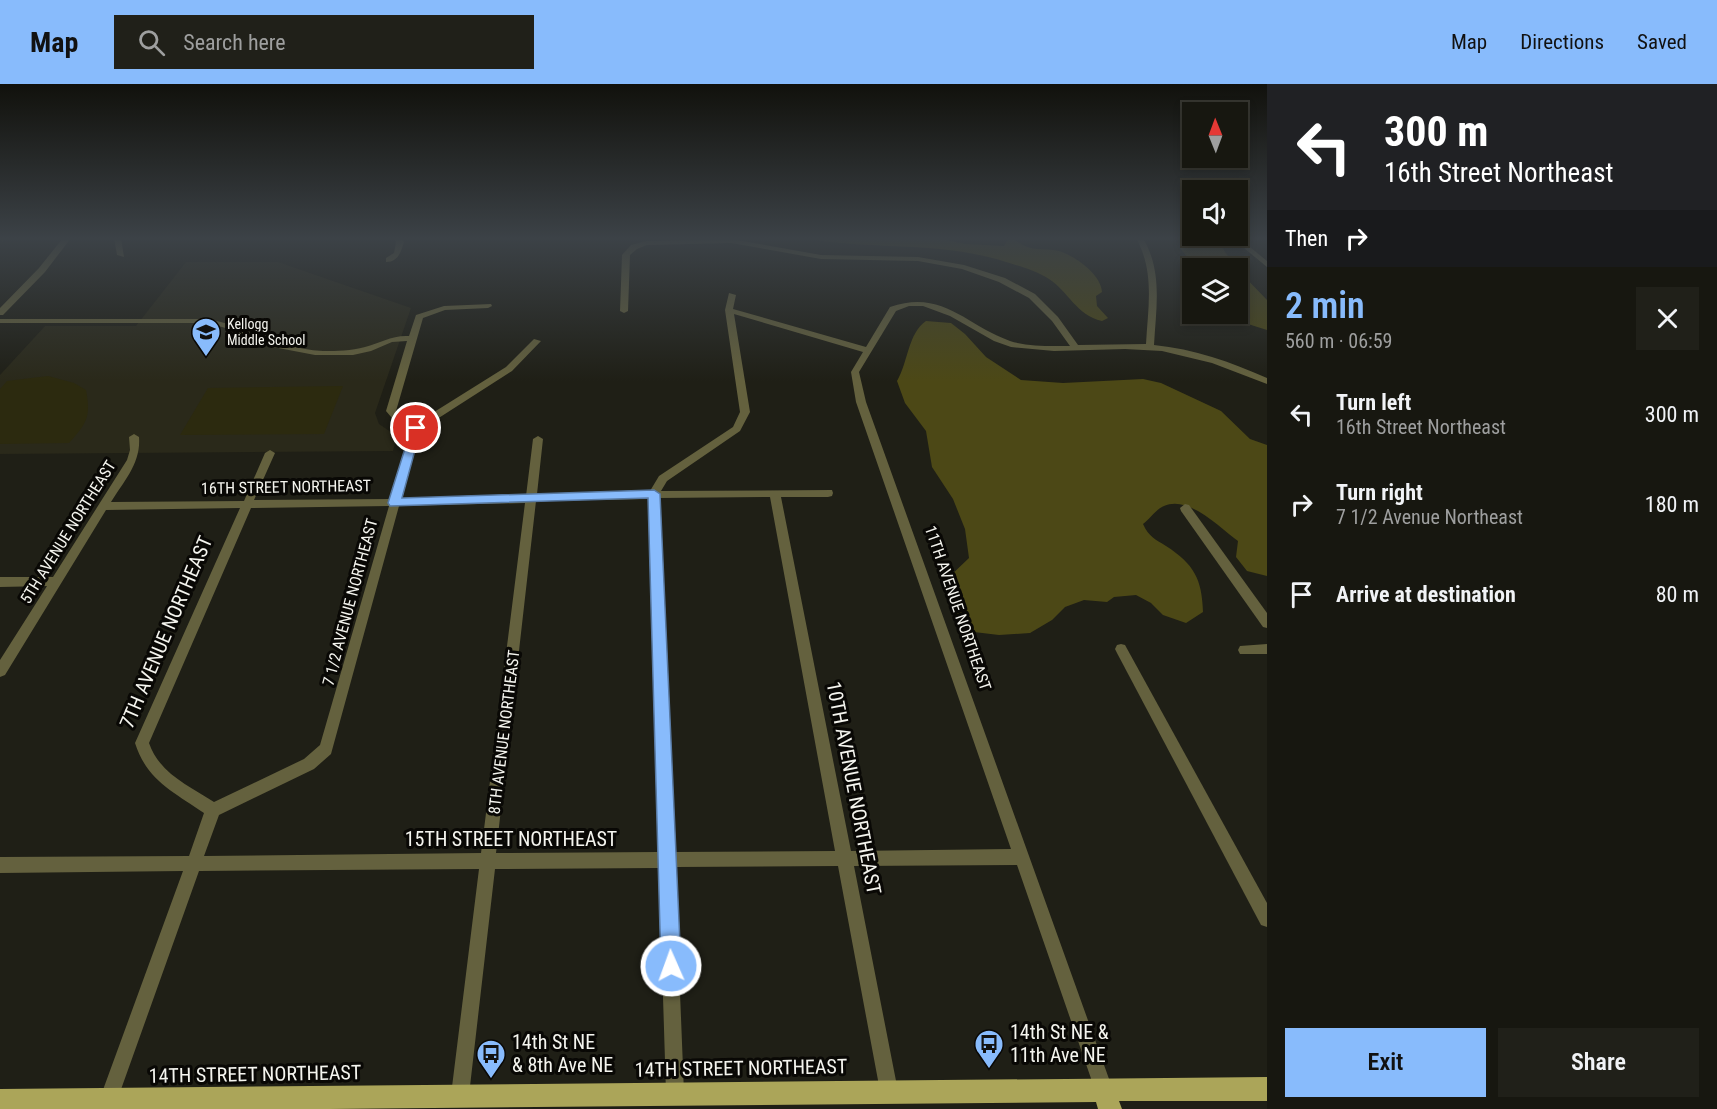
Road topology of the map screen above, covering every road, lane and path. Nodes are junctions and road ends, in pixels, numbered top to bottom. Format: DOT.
graph roads {
  1 [pos="27,286"];
  2 [pos="625,286"];
  3 [pos="1010,286"];
  4 [pos="1153,286"];
  5 [pos="732,295"];
  6 [pos="488,306"];
  7 [pos="729,310"];
  8 [pos="624,311"];
  9 [pos="0,313"];
  10 [pos="0,321"];
  11 [pos="412,339"];
  12 [pos="537,341"];
  13 [pos="1075,347"];
  14 [pos="1150,348"];
  15 [pos="867,350"];
  16 [pos="1267,381"];
  17 [pos="416,428"];
  18 [pos="135,437"];
  19 [pos="538,440"];
  20 [pos="270,453"];
  21 [pos="775,493"];
  22 [pos="828,493"];
  23 [pos="654,494"];
  24 [pos="531,498"];
  25 [pos="394,503"];
  26 [pos="246,504"];
  27 [pos="104,506"];
  28 [pos="1185,508"];
  29 [pos="57,580"];
  30 [pos="0,582"];
  31 [pos="1267,623"];
  32 [pos="1121,649"];
  33 [pos="1244,650"];
  34 [pos="1267,650"];
  35 [pos="0,671"];
  36 [pos="213,810"];
  37 [pos="1022,857"];
  38 [pos="845,858"];
  39 [pos="490,860"];
  40 [pos="667,860"];
  41 [pos="195,862"];
  42 [pos="0,865"];
  43 [pos="1267,919"];
  44 [pos="1267,1089"];
  45 [pos="889,1091"];
  46 [pos="675,1093"];
  47 [pos="460,1095"];
  48 [pos="1107,1099"];
  49 [pos="857,1100"];
  50 [pos="0,1101"];
  51 [pos="358,1103"];
  52 [pos="107,1104"];
  1 -- 9 [label="street"];
  2 -- 8 [label="street"];
  3 -- 13 [label="street"];
  4 -- 14 [label="street"];
  5 -- 7 [label="street"];
  6 -- 11 [label="street"];
  7 -- 15 [label="street"];
  7 -- 23 [label="street"];
  10 -- 11 [label="street"];
  11 -- 17 [label="street"];
  12 -- 17 [label="street"];
  13 -- 14 [label="street, 11TH AVENUE NORTHEAST"];
  13 -- 15 [label="street, 11TH AVENUE NORTHEAST"];
  14 -- 16 [label="street, 11TH AVENUE NORTHEAST"];
  15 -- 37 [label="street, 11TH AVENUE NORTHEAST"];
  17 -- 25 [label="street, 7 1/2 AVENUE NORTHEAST"];
  18 -- 27 [label="street, 5TH AVENUE NORTHEAST"];
  19 -- 24 [label="street, 8TH AVENUE NORTHEAST"];
  20 -- 26 [label="street, 7TH AVENUE NORTHEAST"];
  21 -- 22 [label="street, 16TH STREET NORTHEAST"];
  21 -- 23 [label="street, 16TH STREET NORTHEAST"];
  21 -- 38 [label="street, 10TH AVENUE NORTHEAST"];
  23 -- 24 [label="street, 16TH STREET NORTHEAST"];
  23 -- 40 [label="street"];
  24 -- 25 [label="street, 16TH STREET NORTHEAST"];
  24 -- 39 [label="street, 8TH AVENUE NORTHEAST"];
  25 -- 26 [label="street, 16TH STREET NORTHEAST"];
  25 -- 36 [label="street, 7 1/2 AVENUE NORTHEAST"];
  26 -- 27 [label="street, 16TH STREET NORTHEAST"];
  26 -- 36 [label="street, 7TH AVENUE NORTHEAST"];
  27 -- 29 [label="street, 5TH AVENUE NORTHEAST"];
  28 -- 31 [label="street"];
  29 -- 30 [label="street"];
  29 -- 35 [label="street, 5TH AVENUE NORTHEAST"];
  32 -- 43 [label="street"];
  33 -- 34 [label="street"];
  36 -- 41 [label="street"];
  37 -- 38 [label="street, 15TH STREET NORTHEAST"];
  37 -- 48 [label="street, 11TH AVENUE NORTHEAST"];
  38 -- 40 [label="street, 15TH STREET NORTHEAST"];
  38 -- 45 [label="street, 10TH AVENUE NORTHEAST"];
  39 -- 40 [label="street, 15TH STREET NORTHEAST"];
  39 -- 41 [label="street, 15TH STREET NORTHEAST"];
  39 -- 47 [label="street, 8TH AVENUE NORTHEAST"];
  40 -- 46 [label="street"];
  41 -- 42 [label="street, 15TH STREET NORTHEAST"];
  41 -- 52 [label="street"];
  44 -- 48 [label="main road, 14TH STREET NORTHEAST"];
  45 -- 48 [label="main road, 14TH STREET NORTHEAST"];
  45 -- 49 [label="main road, 14TH STREET NORTHEAST"];
  46 -- 47 [label="main road, 14TH STREET NORTHEAST"];
  46 -- 49 [label="main road, 14TH STREET NORTHEAST"];
  47 -- 51 [label="main road, 14TH STREET NORTHEAST"];
  50 -- 52 [label="main road, 14TH STREET NORTHEAST"];
  51 -- 52 [label="main road, 14TH STREET NORTHEAST"];
}
